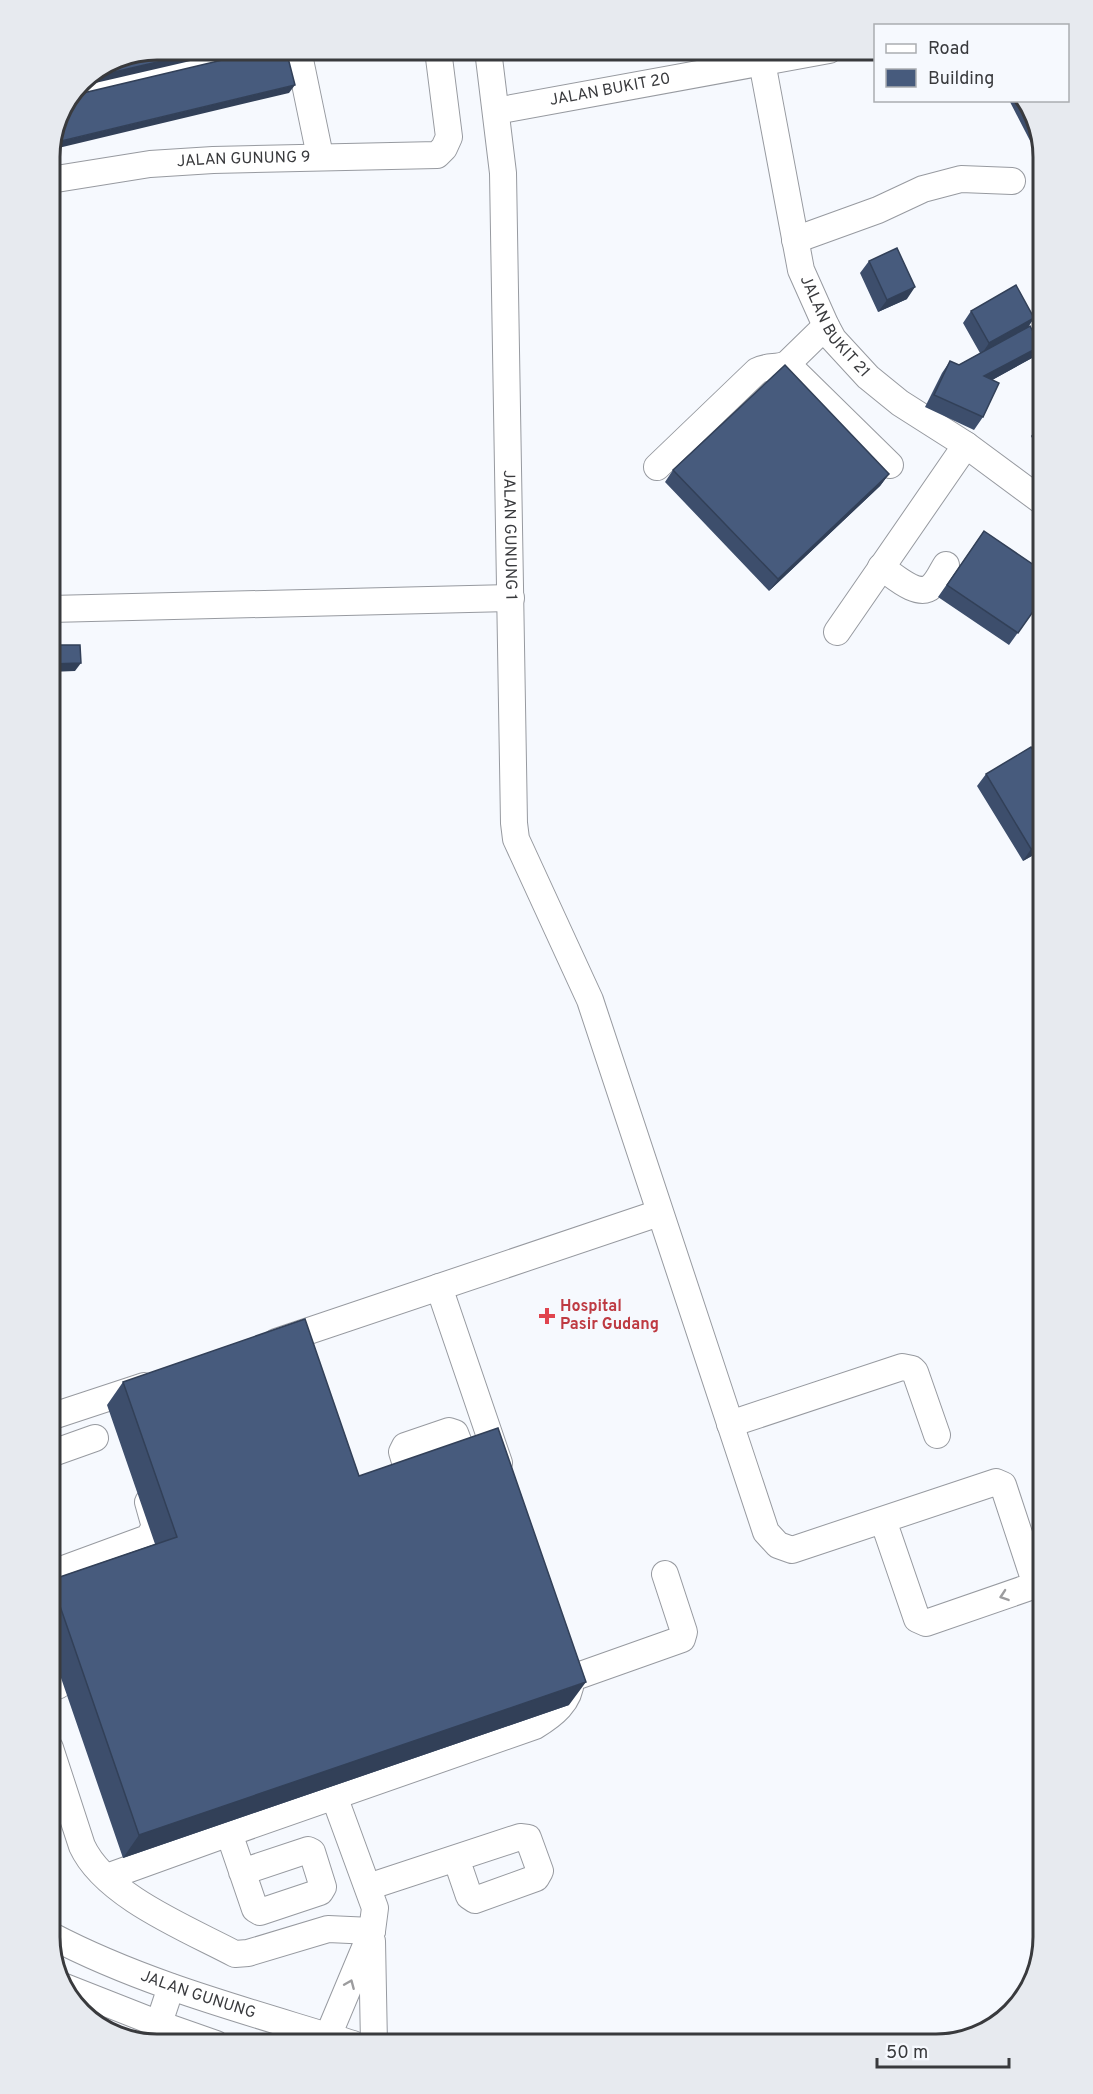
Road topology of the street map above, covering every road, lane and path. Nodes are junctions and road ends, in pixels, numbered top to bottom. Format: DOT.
graph roads {
  1 [pos="227,60"];
  2 [pos="300,60"];
  3 [pos="439,60"];
  4 [pos="489,60"];
  5 [pos="773,60"];
  6 [pos="762,62"];
  7 [pos="88,89"];
  8 [pos="496,111"];
  9 [pos="320,156"];
  10 [pos="60,178"];
  11 [pos="1012,181"];
  12 [pos="795,240"];
  13 [pos="826,327"];
  14 [pos="787,364"];
  15 [pos="966,446"];
  16 [pos="890,465"];
  17 [pos="657,466"];
  18 [pos="1033,494"];
  19 [pos="946,565"];
  20 [pos="881,567"];
  21 [pos="511,598"];
  22 [pos="60,609"];
  23 [pos="837,632"];
  24 [pos="660,1214"];
  25 [pos="439,1287"];
  26 [pos="255,1349"];
  27 [pos="166,1378"];
  28 [pos="60,1416"];
  29 [pos="730,1424"];
  30 [pos="488,1430"];
  31 [pos="937,1435"];
  32 [pos="95,1438"];
  33 [pos="458,1440"];
  34 [pos="60,1450"];
  35 [pos="138,1476"];
  36 [pos="507,1486"];
  37 [pos="883,1520"];
  38 [pos="60,1570"];
  39 [pos="665,1574"];
  40 [pos="1033,1576"];
  41 [pos="1033,1583"];
  42 [pos="60,1669"];
  43 [pos="60,1683"];
  44 [pos="60,1779"];
  45 [pos="334,1796"];
  46 [pos="228,1833"];
  47 [pos="456,1858"];
  48 [pos="242,1872"];
  49 [pos="107,1877"];
  50 [pos="368,1887"];
  51 [pos="372,1931"];
  52 [pos="60,1941"];
  53 [pos="171,1987"];
  54 [pos="79,1994"];
  55 [pos="156,2034"];
  56 [pos="322,2034"];
  57 [pos="329,2034"];
  58 [pos="374,2034"];
  1 -- 7 [label="street"];
  2 -- 9 [label="street"];
  3 -- 9 [label="street, JALAN GUNUNG 9"];
  4 -- 8 [label="street, JALAN GUNUNG 1"];
  5 -- 6 [label="street, JALAN BUKIT 20"];
  6 -- 8 [label="street, JALAN BUKIT 20"];
  6 -- 12 [label="street, JALAN BUKIT 21"];
  8 -- 21 [label="street, JALAN GUNUNG 1"];
  9 -- 10 [label="street, JALAN GUNUNG 9"];
  11 -- 12 [label="street"];
  12 -- 13 [label="street, JALAN BUKIT 21"];
  13 -- 14 [label="street"];
  13 -- 15 [label="street, JALAN BUKIT 21"];
  14 -- 16 [label="street"];
  14 -- 17 [label="street"];
  15 -- 18 [label="street, JALAN BUKIT 21"];
  15 -- 20 [label="street"];
  19 -- 20 [label="street"];
  20 -- 23 [label="street"];
  21 -- 22 [label="street, JALAN GUNUNG 1"];
  21 -- 24 [label="street"];
  24 -- 25 [label="street"];
  24 -- 29 [label="street"];
  25 -- 26 [label="street"];
  25 -- 30 [label="street"];
  27 -- 28 [label="street"];
  29 -- 31 [label="street"];
  29 -- 37 [label="street"];
  30 -- 33 [label="street"];
  30 -- 36 [label="street"];
  32 -- 34 [label="street"];
  35 -- 38 [label="street"];
  37 -- 40 [label="street, one-way"];
  41 -- 37 [label="street, one-way"];
  39 -- 45 [label="street"];
  42 -- 43 [label="street"];
  44 -- 49 [label="street"];
  45 -- 46 [label="street"];
  45 -- 50 [label="street"];
  46 -- 48 [label="street"];
  46 -- 49 [label="street"];
  47 -- 50 [label="street"];
  49 -- 51 [label="street"];
  50 -- 51 [label="street"];
  57 -- 51 [label="street, one-way"];
  51 -- 58 [label="street"];
  52 -- 53 [label="street, JALAN GUNUNG"];
  53 -- 55 [label="street"];
  53 -- 56 [label="street, JALAN GUNUNG"];
  54 -- 55 [label="street"];
}
